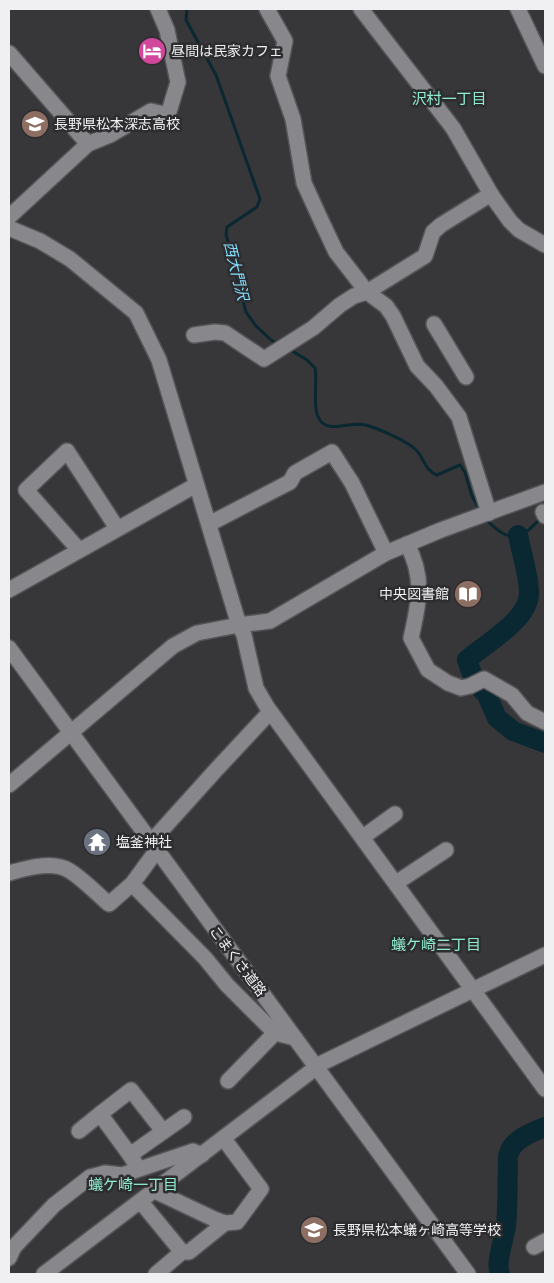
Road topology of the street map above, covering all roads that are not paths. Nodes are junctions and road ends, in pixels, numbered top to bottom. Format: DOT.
graph roads {
  1 [pos="158,9"];
  2 [pos="267,9"];
  3 [pos="361,9"];
  4 [pos="518,9"];
  5 [pos="9,53"];
  6 [pos="545,66"];
  7 [pos="88,144"];
  8 [pos="491,194"];
  9 [pos="9,216"];
  10 [pos="9,228"];
  11 [pos="545,245"];
  12 [pos="367,292"];
  13 [pos="434,324"];
  14 [pos="194,335"];
  15 [pos="466,377"];
  16 [pos="196,484"];
  17 [pos="545,492"];
  18 [pos="486,514"];
  19 [pos="209,524"];
  20 [pos="117,528"];
  21 [pos="407,544"];
  22 [pos="79,550"];
  23 [pos="386,553"];
  24 [pos="9,590"];
  25 [pos="239,625"];
  26 [pos="9,648"];
  27 [pos="270,712"];
  28 [pos="545,722"];
  29 [pos="71,732"];
  30 [pos="9,785"];
  31 [pos="395,814"];
  32 [pos="363,837"];
  33 [pos="154,846"];
  34 [pos="446,850"];
  35 [pos="9,873"];
  36 [pos="396,883"];
  37 [pos="132,884"];
  38 [pos="545,955"];
  39 [pos="473,990"];
  40 [pos="276,1033"];
  41 [pos="295,1038"];
  42 [pos="316,1068"];
  43 [pos="228,1080"];
  44 [pos="545,1089"];
  45 [pos="100,1114"];
  46 [pos="184,1117"];
  47 [pos="79,1131"];
  48 [pos="163,1131"];
  49 [pos="224,1139"];
  50 [pos="130,1154"];
  51 [pos="202,1155"];
  52 [pos="138,1169"];
  53 [pos="155,1191"];
  54 [pos="141,1202"];
  55 [pos="224,1222"];
  56 [pos="182,1252"];
  57 [pos="9,1258"];
  58 [pos="44,1274"];
  59 [pos="156,1274"];
  60 [pos="468,1274"];
  1 -- 7 [label="street"];
  2 -- 12 [label="street"];
  3 -- 8 [label="street"];
  4 -- 6 [label="street"];
  5 -- 7 [label="street"];
  7 -- 9 [label="street"];
  8 -- 11 [label="street"];
  8 -- 12 [label="street"];
  10 -- 16 [label="street"];
  12 -- 14 [label="street"];
  12 -- 18 [label="street"];
  13 -- 15 [label="street"];
  16 -- 19 [label="street"];
  16 -- 20 [label="street"];
  17 -- 18 [label="street"];
  18 -- 21 [label="street"];
  19 -- 23 [label="street"];
  19 -- 25 [label="street"];
  20 -- 22 [label="street"];
  20 -- 22 [label="street"];
  21 -- 23 [label="street"];
  21 -- 28 [label="street"];
  22 -- 24 [label="street"];
  23 -- 25 [label="street"];
  25 -- 27 [label="street"];
  25 -- 29 [label="street"];
  26 -- 29 [label="street, こまくさ道路"];
  27 -- 32 [label="street"];
  27 -- 33 [label="street"];
  29 -- 30 [label="street"];
  29 -- 33 [label="street, こまくさ道路"];
  31 -- 32 [label="street"];
  32 -- 36 [label="street"];
  33 -- 37 [label="street"];
  33 -- 41 [label="street, こまくさ道路"];
  34 -- 36 [label="street"];
  35 -- 37 [label="street"];
  36 -- 39 [label="street"];
  37 -- 40 [label="street"];
  38 -- 39 [label="street"];
  39 -- 42 [label="street"];
  39 -- 44 [label="street"];
  40 -- 41 [label="street"];
  40 -- 43 [label="street"];
  41 -- 42 [label="street, こまくさ道路"];
  42 -- 49 [label="street"];
  42 -- 60 [label="street, こまくさ道路"];
  45 -- 47 [label="street"];
  45 -- 48 [label="street"];
  45 -- 50 [label="street"];
  46 -- 48 [label="street"];
  48 -- 50 [label="street"];
  49 -- 51 [label="street"];
  49 -- 55 [label="street"];
  50 -- 52 [label="street"];
  51 -- 52 [label="street"];
  51 -- 53 [label="street"];
  52 -- 57 [label="street"];
  53 -- 54 [label="street"];
  53 -- 55 [label="street"];
  54 -- 56 [label="street"];
  54 -- 58 [label="street"];
  55 -- 56 [label="street"];
  56 -- 59 [label="street"];
}
